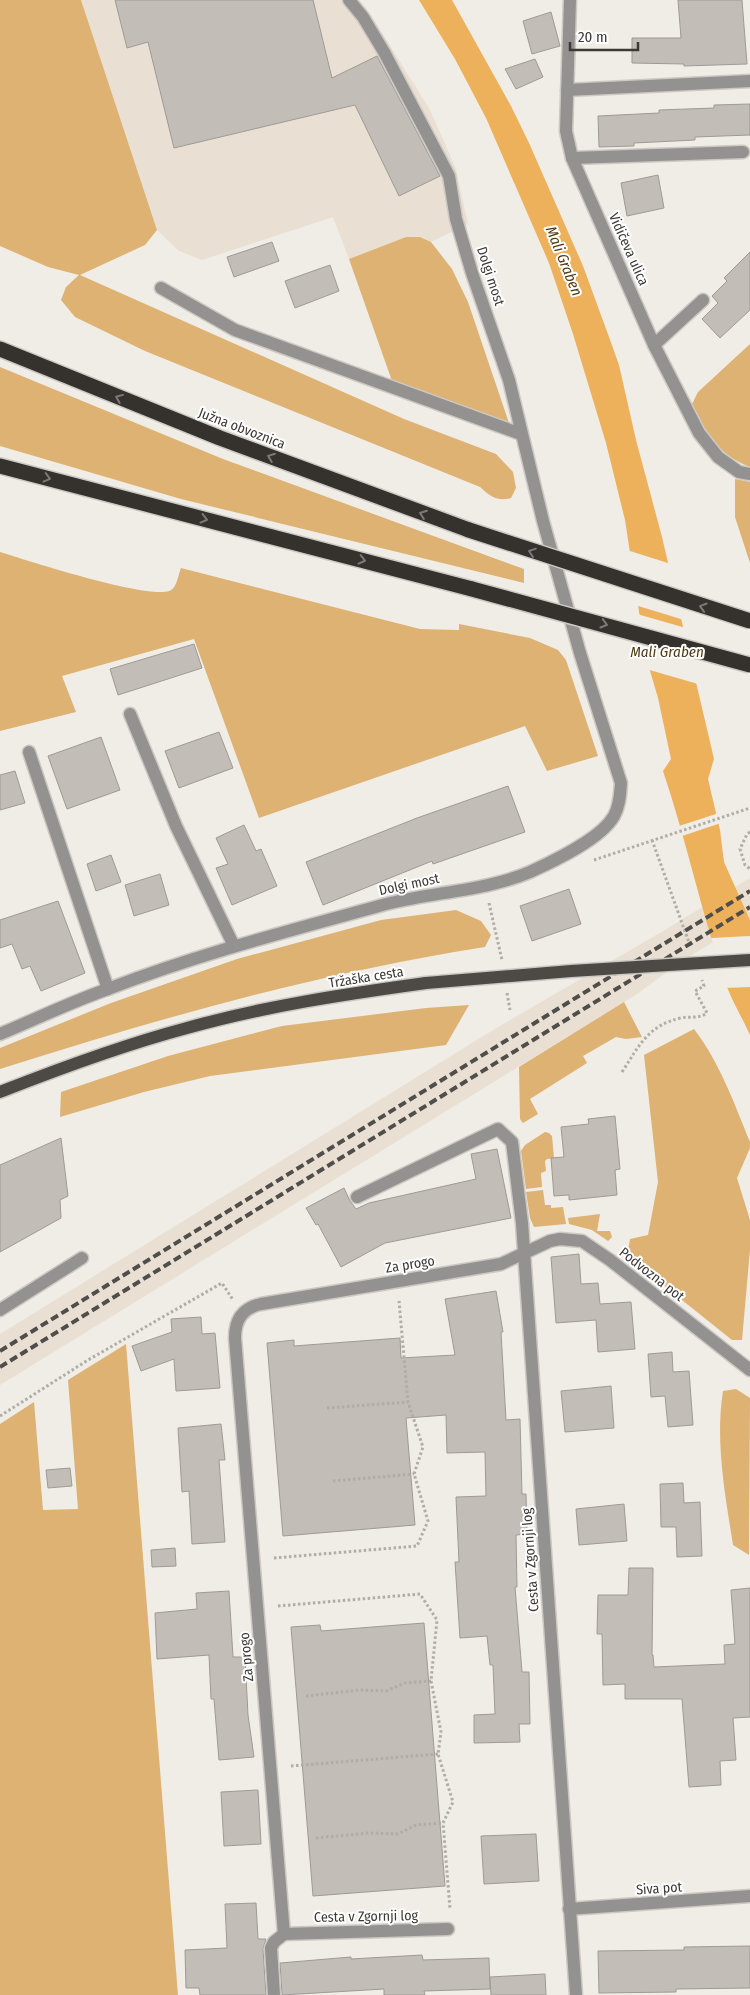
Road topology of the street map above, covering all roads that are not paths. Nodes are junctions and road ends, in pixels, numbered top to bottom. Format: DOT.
graph roads {
  1 [pos="349,0"];
  2 [pos="570,0"];
  3 [pos="750,81"];
  4 [pos="567,90"];
  5 [pos="743,152"];
  6 [pos="572,158"];
  7 [pos="161,288"];
  8 [pos="703,300"];
  9 [pos="654,345"];
  10 [pos="2,350"];
  11 [pos="521,434"];
  12 [pos="0,466"];
  13 [pos="750,474"];
  14 [pos="750,621"];
  15 [pos="750,665"];
  16 [pos="130,714"];
  17 [pos="29,752"];
  18 [pos="234,946"];
  19 [pos="750,960"];
  20 [pos="108,989"];
  21 [pos="0,1034"];
  22 [pos="0,1092"];
  23 [pos="357,1197"];
  24 [pos="524,1254"];
  25 [pos="82,1258"];
  26 [pos="0,1310"];
  27 [pos="750,1370"];
  28 [pos="750,1896"];
  29 [pos="569,1909"];
  30 [pos="448,1930"];
  31 [pos="284,1934"];
  32 [pos="274,1995"];
  33 [pos="576,1995"];
  1 -- 11 [label="street, Dolgi most"];
  2 -- 4 [label="street, Vidičeva ulica"];
  3 -- 4 [label="street"];
  4 -- 6 [label="street, Vidičeva ulica"];
  5 -- 6 [label="street"];
  6 -- 9 [label="street, Vidičeva ulica"];
  7 -- 11 [label="street"];
  8 -- 9 [label="street"];
  9 -- 13 [label="street, Vidičeva ulica"];
  14 -- 10 [label="highway, Južna obvoznica, one-way, bridge"];
  11 -- 18 [label="street, Dolgi most"];
  12 -- 15 [label="highway, one-way, bridge"];
  16 -- 18 [label="street"];
  17 -- 20 [label="street"];
  18 -- 20 [label="street, Dolgi most"];
  19 -- 22 [label="main road, Tržaška cesta, bridge"];
  20 -- 21 [label="street, Dolgi most"];
  23 -- 24 [label="street, Cesta v Zgornji log"];
  24 -- 27 [label="street, Podvozna pot"];
  24 -- 29 [label="street, Cesta v Zgornji log"];
  24 -- 31 [label="street, Za progo"];
  25 -- 26 [label="street"];
  28 -- 29 [label="street, Siva pot"];
  29 -- 33 [label="street, Cesta v Zgornji log"];
  30 -- 31 [label="street, Cesta v Zgornji log"];
  31 -- 32 [label="street"];
}
